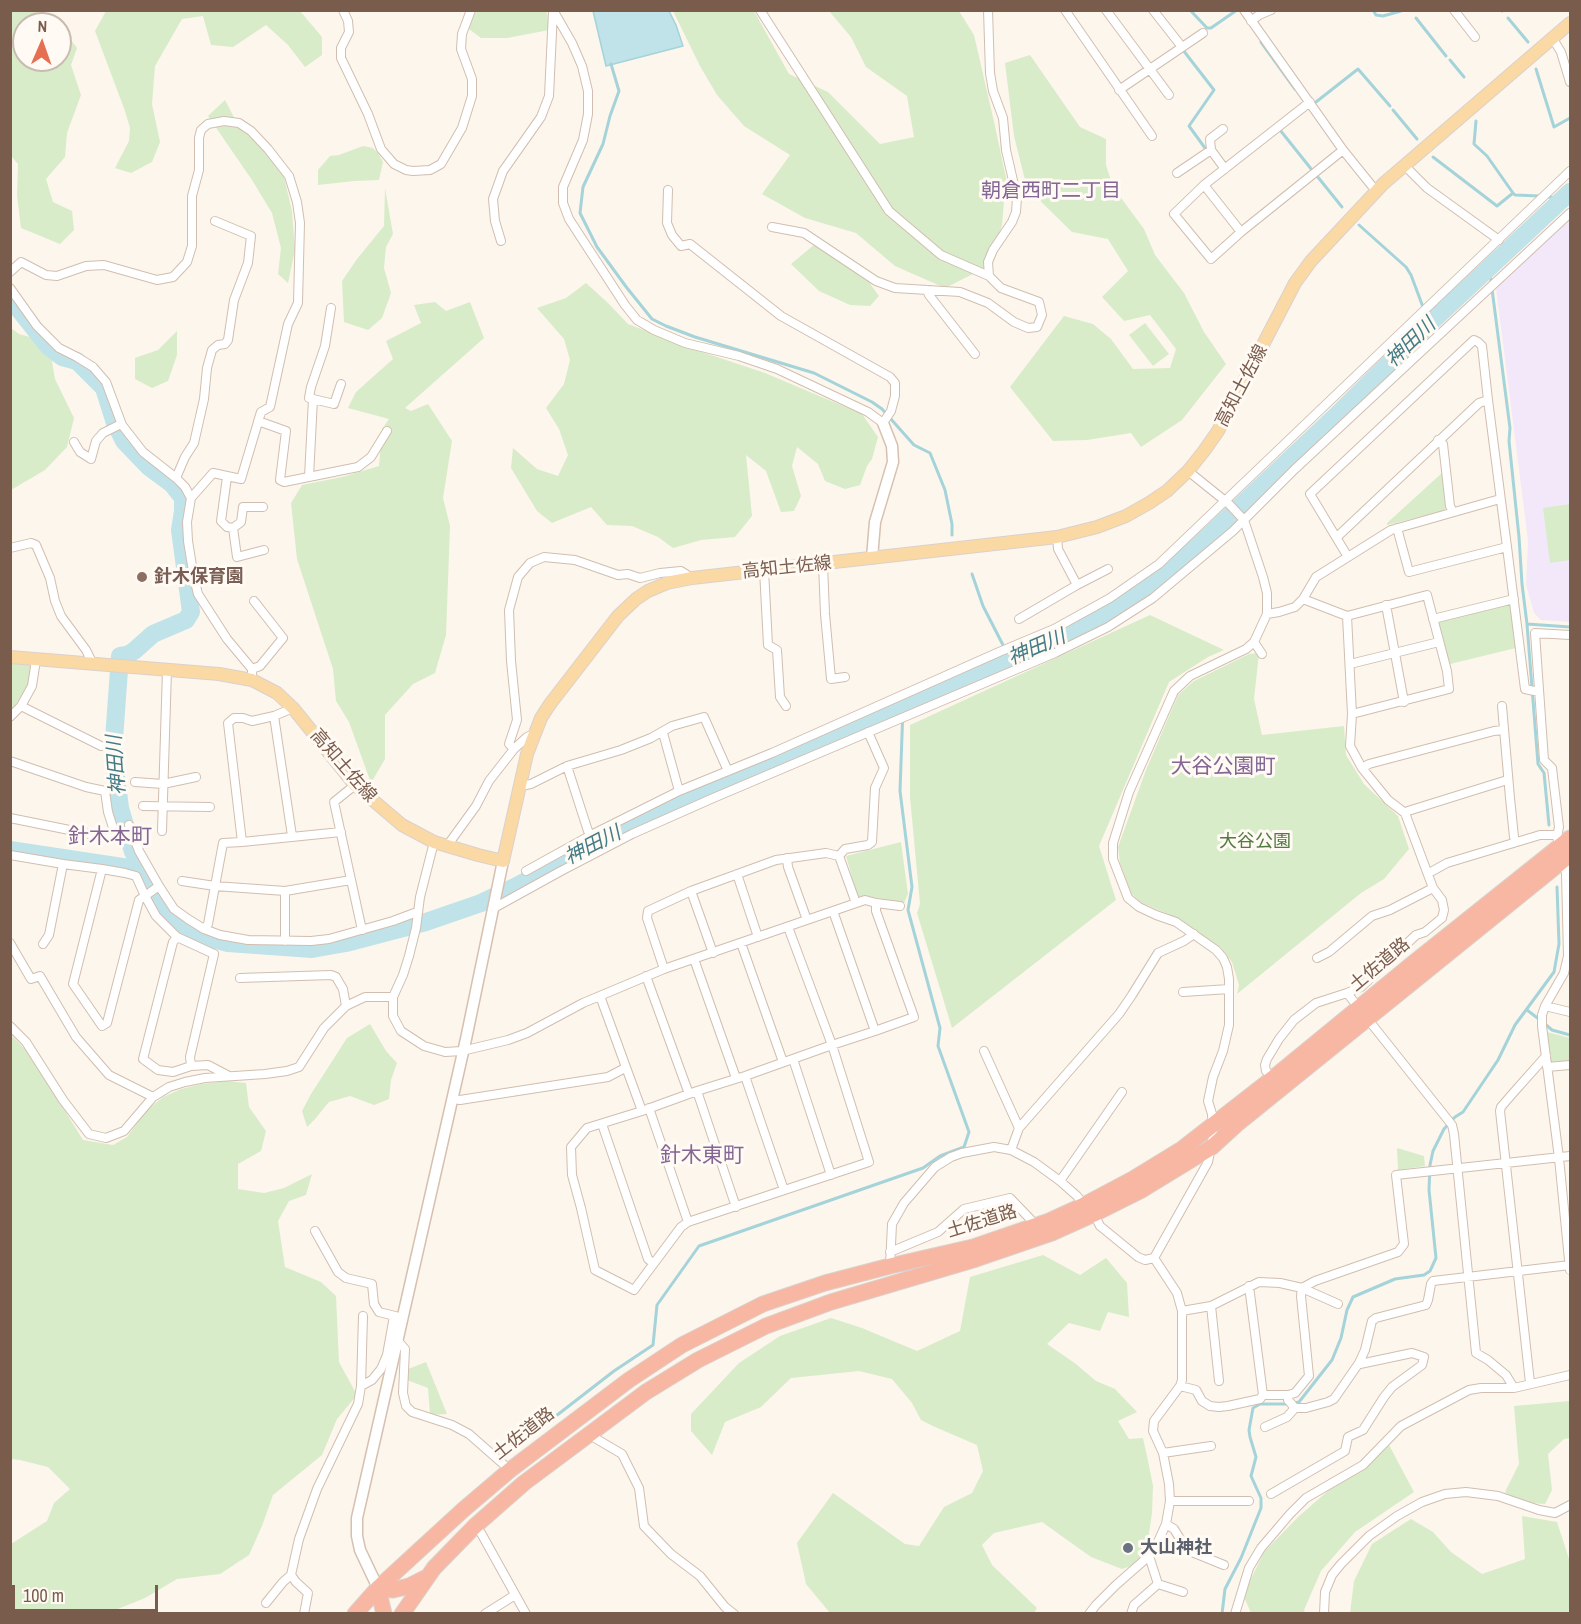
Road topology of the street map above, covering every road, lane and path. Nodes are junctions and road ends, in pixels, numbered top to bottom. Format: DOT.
graph roads {
  1 [pos="344,10"];
  2 [pos="471,10"];
  3 [pos="553,10"];
  4 [pos="760,10"];
  5 [pos="988,10"];
  6 [pos="1065,10"];
  7 [pos="1106,10"];
  8 [pos="1153,10"];
  9 [pos="1244,10"];
  10 [pos="1271,10"];
  11 [pos="1454,10"];
  12 [pos="1251,21"];
  13 [pos="1570,23"];
  14 [pos="1203,33"];
  15 [pos="1475,37"];
  16 [pos="1553,39"];
  17 [pos="1182,47"];
  18 [pos="1149,69"];
  19 [pos="1570,82"];
  20 [pos="1119,90"];
  21 [pos="1169,95"];
  22 [pos="1310,102"];
  23 [pos="1223,129"];
  24 [pos="1152,136"];
  25 [pos="1211,150"];
  26 [pos="1343,150"];
  27 [pos="1405,166"];
  28 [pos="1225,169"];
  29 [pos="1570,171"];
  30 [pos="1177,173"];
  31 [pos="1204,185"];
  32 [pos="668,190"];
  33 [pos="1376,191"];
  34 [pos="1570,213"];
  35 [pos="215,221"];
  36 [pos="772,227"];
  37 [pos="1241,232"];
  38 [pos="1499,240"];
  39 [pos="501,241"];
  40 [pos="10,272"];
  41 [pos="989,276"];
  42 [pos="10,288"];
  43 [pos="927,290"];
  44 [pos="331,308"];
  45 [pos="975,354"];
  46 [pos="341,384"];
  47 [pos="313,399"];
  48 [pos="1488,400"];
  49 [pos="258,421"];
  50 [pos="883,423"];
  51 [pos="122,425"];
  52 [pos="387,431"];
  53 [pos="1438,440"];
  54 [pos="74,442"];
  55 [pos="1188,471"];
  56 [pos="228,477"];
  57 [pos="309,477"];
  58 [pos="176,478"];
  59 [pos="191,498"];
  60 [pos="1500,499"];
  61 [pos="1228,502"];
  62 [pos="263,507"];
  63 [pos="1453,512"];
  64 [pos="1243,519"];
  65 [pos="233,528"];
  66 [pos="1397,528"];
  67 [pos="1057,537"];
  68 [pos="1337,537"];
  69 [pos="1507,547"];
  70 [pos="10,548"];
  71 [pos="264,550"];
  72 [pos="1348,557"];
  73 [pos="872,558"];
  74 [pos="823,564"];
  75 [pos="1108,569"];
  76 [pos="764,570"];
  77 [pos="692,578"];
  78 [pos="1077,585"];
  79 [pos="1303,599"];
  80 [pos="1514,599"];
  81 [pos="254,600"];
  82 [pos="1386,605"];
  83 [pos="1267,614"];
  84 [pos="1347,616"];
  85 [pos="1019,619"];
  86 [pos="1433,619"];
  87 [pos="1570,635"];
  88 [pos="1254,642"];
  89 [pos="1439,642"];
  90 [pos="1395,653"];
  91 [pos="1262,654"];
  92 [pos="10,657"];
  93 [pos="36,660"];
  94 [pos="93,664"];
  95 [pos="1350,664"];
  96 [pos="167,670"];
  97 [pos="252,675"];
  98 [pos="845,677"];
  99 [pos="1534,691"];
  100 [pos="1404,702"];
  101 [pos="21,706"];
  102 [pos="786,706"];
  103 [pos="1502,706"];
  104 [pos="293,708"];
  105 [pos="1352,714"];
  106 [pos="274,716"];
  107 [pos="10,717"];
  108 [pos="1503,730"];
  109 [pos="868,732"];
  110 [pos="536,733"];
  111 [pos="663,733"];
  112 [pos="100,746"];
  113 [pos="514,749"];
  114 [pos="10,761"];
  115 [pos="567,766"];
  116 [pos="1362,768"];
  117 [pos="728,771"];
  118 [pos="196,777"];
  119 [pos="1508,781"];
  120 [pos="135,782"];
  121 [pos="163,783"];
  122 [pos="355,784"];
  123 [pos="520,786"];
  124 [pos="679,791"];
  125 [pos="143,806"];
  126 [pos="163,806"];
  127 [pos="210,807"];
  128 [pos="1405,813"];
  129 [pos="10,818"];
  130 [pos="129,825"];
  131 [pos="162,831"];
  132 [pos="341,832"];
  133 [pos="591,835"];
  134 [pos="292,836"];
  135 [pos="242,842"];
  136 [pos="434,842"];
  137 [pos="1516,842"];
  138 [pos="447,846"];
  139 [pos="10,855"];
  140 [pos="1566,855"];
  141 [pos="839,856"];
  142 [pos="787,858"];
  143 [pos="503,861"];
  144 [pos="63,864"];
  145 [pos="102,869"];
  146 [pos="526,871"];
  147 [pos="1429,873"];
  148 [pos="737,874"];
  149 [pos="351,880"];
  150 [pos="183,881"];
  151 [pos="215,886"];
  152 [pos="158,887"];
  153 [pos="1433,888"];
  154 [pos="285,891"];
  155 [pos="691,891"];
  156 [pos="146,894"];
  157 [pos="856,903"];
  158 [pos="876,903"];
  159 [pos="495,905"];
  160 [pos="900,906"];
  161 [pos="833,911"];
  162 [pos="417,915"];
  163 [pos="807,920"];
  164 [pos="1569,923"];
  165 [pos="788,927"];
  166 [pos="204,929"];
  167 [pos="362,930"];
  168 [pos="1194,934"];
  169 [pos="177,936"];
  170 [pos="759,937"];
  171 [pos="285,941"];
  172 [pos="10,942"];
  173 [pos="741,943"];
  174 [pos="43,944"];
  175 [pos="713,953"];
  176 [pos="1317,958"];
  177 [pos="694,959"];
  178 [pos="1568,967"];
  179 [pos="664,969"];
  180 [pos="646,976"];
  181 [pos="240,978"];
  182 [pos="1229,989"];
  183 [pos="1183,992"];
  184 [pos="1347,993"];
  185 [pos="600,996"];
  186 [pos="393,997"];
  187 [pos="346,1006"];
  188 [pos="1545,1006"];
  189 [pos="1570,1012"];
  190 [pos="1363,1014"];
  191 [pos="10,1026"];
  192 [pos="875,1031"];
  193 [pos="832,1045"];
  194 [pos="984,1051"];
  195 [pos="462,1052"];
  196 [pos="1546,1056"];
  197 [pos="788,1060"];
  198 [pos="1570,1065"];
  199 [pos="191,1066"];
  200 [pos="1547,1067"];
  201 [pos="625,1068"];
  202 [pos="229,1076"];
  203 [pos="740,1077"];
  204 [pos="1273,1078"];
  205 [pos="693,1092"];
  206 [pos="1122,1092"];
  207 [pos="153,1097"];
  208 [pos="452,1099"];
  209 [pos="645,1109"];
  210 [pos="602,1124"];
  211 [pos="1213,1126"];
  212 [pos="1019,1128"];
  213 [pos="1212,1147"];
  214 [pos="1011,1149"];
  215 [pos="1570,1156"];
  216 [pos="1559,1158"];
  217 [pos="1506,1164"];
  218 [pos="1458,1168"];
  219 [pos="831,1175"];
  220 [pos="1060,1181"];
  221 [pos="784,1190"];
  222 [pos="736,1207"];
  223 [pos="1089,1210"];
  224 [pos="688,1222"];
  225 [pos="1036,1225"];
  226 [pos="315,1231"];
  227 [pos="1154,1258"];
  228 [pos="890,1259"];
  229 [pos="653,1263"];
  230 [pos="1570,1265"];
  231 [pos="1570,1270"];
  232 [pos="1517,1271"];
  233 [pos="1468,1277"];
  234 [pos="1249,1286"];
  235 [pos="1302,1288"];
  236 [pos="1338,1304"];
  237 [pos="1211,1306"];
  238 [pos="1182,1311"];
  239 [pos="363,1316"];
  240 [pos="398,1317"];
  241 [pos="397,1340"];
  242 [pos="1359,1363"];
  243 [pos="1570,1376"];
  244 [pos="1219,1381"];
  245 [pos="1530,1383"];
  246 [pos="361,1386"];
  247 [pos="1180,1386"];
  248 [pos="1514,1388"];
  249 [pos="1263,1395"];
  250 [pos="1291,1403"];
  251 [pos="1265,1427"];
  252 [pos="588,1434"];
  253 [pos="1211,1446"];
  254 [pos="1163,1453"];
  255 [pos="510,1470"];
  256 [pos="1272,1494"];
  257 [pos="1170,1501"];
  258 [pos="1249,1501"];
  259 [pos="1570,1505"];
  260 [pos="1166,1524"];
  261 [pos="475,1526"];
  262 [pos="1149,1556"];
  263 [pos="1224,1564"];
  264 [pos="291,1575"];
  265 [pos="427,1577"];
  266 [pos="1158,1584"];
  267 [pos="378,1588"];
  268 [pos="1183,1592"];
  269 [pos="515,1595"];
  270 [pos="266,1603"];
  271 [pos="304,1614"];
  272 [pos="355,1614"];
  273 [pos="384,1614"];
  274 [pos="402,1614"];
  275 [pos="485,1614"];
  276 [pos="526,1614"];
  277 [pos="734,1614"];
  278 [pos="1089,1614"];
  279 [pos="1131,1614"];
  280 [pos="1235,1614"];
  281 [pos="1324,1614"];
  1 -- 2 [label="street"];
  3 -- 39 [label="street"];
  3 -- 50 [label="street"];
  4 -- 41 [label="street"];
  5 -- 41 [label="street"];
  6 -- 20 [label="street"];
  7 -- 18 [label="street"];
  8 -- 17 [label="street"];
  9 -- 12 [label="street"];
  10 -- 12 [label="street"];
  11 -- 15 [label="street"];
  12 -- 22 [label="street"];
  13 -- 16 [label="main road, 高知土佐線"];
  14 -- 17 [label="street"];
  16 -- 19 [label="street"];
  16 -- 27 [label="main road, 高知土佐線"];
  17 -- 18 [label="street"];
  18 -- 20 [label="street"];
  18 -- 21 [label="street"];
  20 -- 24 [label="street"];
  22 -- 26 [label="street"];
  22 -- 28 [label="street"];
  23 -- 25 [label="street"];
  25 -- 28 [label="street"];
  25 -- 30 [label="street"];
  26 -- 33 [label="street"];
  26 -- 37 [label="street"];
  27 -- 33 [label="main road, 高知土佐線"];
  27 -- 38 [label="street"];
  28 -- 31 [label="street"];
  29 -- 38 [label="street"];
  31 -- 37 [label="street"];
  31 -- 37 [label="street"];
  32 -- 50 [label="street"];
  33 -- 55 [label="main road, 高知土佐線"];
  34 -- 64 [label="street"];
  35 -- 58 [label="street"];
  36 -- 43 [label="street"];
  38 -- 61 [label="street"];
  40 -- 49 [label="street"];
  41 -- 43 [label="street"];
  42 -- 51 [label="street"];
  43 -- 45 [label="street"];
  44 -- 47 [label="street"];
  46 -- 47 [label="street"];
  47 -- 57 [label="street"];
  48 -- 53 [label="street"];
  48 -- 60 [label="street"];
  48 -- 68 [label="street"];
  49 -- 56 [label="street"];
  49 -- 57 [label="street"];
  50 -- 73 [label="street"];
  51 -- 54 [label="street"];
  51 -- 58 [label="street"];
  52 -- 57 [label="street"];
  53 -- 63 [label="street"];
  53 -- 68 [label="street"];
  55 -- 61 [label="street"];
  55 -- 67 [label="main road, 高知土佐線"];
  56 -- 59 [label="street"];
  56 -- 65 [label="street"];
  58 -- 59 [label="street"];
  59 -- 97 [label="street"];
  60 -- 63 [label="street"];
  60 -- 69 [label="street"];
  61 -- 64 [label="street"];
  61 -- 117 [label="street"];
  62 -- 65 [label="street"];
  63 -- 66 [label="street"];
  64 -- 83 [label="street"];
  64 -- 109 [label="street"];
  65 -- 71 [label="street"];
  66 -- 69 [label="street"];
  66 -- 72 [label="street"];
  67 -- 73 [label="main road, 高知土佐線"];
  67 -- 78 [label="street"];
  68 -- 72 [label="street"];
  69 -- 80 [label="street"];
  70 -- 94 [label="street"];
  72 -- 79 [label="street"];
  73 -- 74 [label="main road, 高知土佐線"];
  74 -- 76 [label="main road, 高知土佐線"];
  74 -- 98 [label="street"];
  75 -- 78 [label="street"];
  76 -- 77 [label="main road, 高知土佐線"];
  76 -- 102 [label="street"];
  77 -- 110 [label="main road, 高知土佐線"];
  77 -- 113 [label="street"];
  78 -- 85 [label="street"];
  79 -- 83 [label="street"];
  79 -- 84 [label="street"];
  80 -- 86 [label="street"];
  80 -- 99 [label="street"];
  81 -- 97 [label="street"];
  82 -- 84 [label="street"];
  82 -- 86 [label="street"];
  82 -- 90 [label="street"];
  83 -- 88 [label="street"];
  84 -- 95 [label="street"];
  86 -- 89 [label="street"];
  87 -- 99 [label="street"];
  88 -- 91 [label="street"];
  88 -- 168 [label="street"];
  89 -- 90 [label="street"];
  89 -- 100 [label="street"];
  90 -- 95 [label="street"];
  90 -- 100 [label="street"];
  92 -- 93 [label="main road, 高知土佐線"];
  93 -- 94 [label="main road, 高知土佐線"];
  93 -- 101 [label="street"];
  94 -- 96 [label="main road, 高知土佐線"];
  95 -- 105 [label="street"];
  96 -- 97 [label="main road, 高知土佐線"];
  96 -- 121 [label="street"];
  97 -- 104 [label="main road, 高知土佐線"];
  99 -- 140 [label="street"];
  100 -- 105 [label="street"];
  101 -- 107 [label="street"];
  101 -- 112 [label="street"];
  103 -- 108 [label="street"];
  104 -- 106 [label="street"];
  104 -- 122 [label="main road, 高知土佐線"];
  105 -- 116 [label="street"];
  106 -- 134 [label="street"];
  106 -- 135 [label="street"];
  108 -- 116 [label="street"];
  108 -- 119 [label="street"];
  109 -- 141 [label="street"];
  109 -- 159 [label="street"];
  110 -- 113 [label="street"];
  110 -- 123 [label="main road, 高知土佐線"];
  111 -- 115 [label="street"];
  111 -- 117 [label="street"];
  111 -- 124 [label="street"];
  113 -- 138 [label="street"];
  114 -- 129 [label="street"];
  115 -- 123 [label="street"];
  115 -- 133 [label="street"];
  116 -- 128 [label="street"];
  117 -- 124 [label="street"];
  118 -- 121 [label="street"];
  119 -- 128 [label="street"];
  119 -- 137 [label="street"];
  120 -- 121 [label="street"];
  121 -- 126 [label="street"];
  122 -- 132 [label="street"];
  122 -- 136 [label="main road, 高知土佐線"];
  123 -- 143 [label="main road, 高知土佐線"];
  124 -- 133 [label="street"];
  125 -- 126 [label="street"];
  126 -- 127 [label="street"];
  126 -- 131 [label="street"];
  128 -- 147 [label="street"];
  130 -- 152 [label="street"];
  132 -- 134 [label="street"];
  132 -- 149 [label="street"];
  133 -- 146 [label="street"];
  134 -- 135 [label="street"];
  135 -- 151 [label="street"];
  136 -- 138 [label="main road, 高知土佐線"];
  136 -- 162 [label="street"];
  137 -- 140 [label="street"];
  137 -- 147 [label="street"];
  138 -- 143 [label="main road, 高知土佐線"];
  139 -- 144 [label="street"];
  140 -- 164 [label="street"];
  140 -- 190 [label="highway, 土佐道路"];
  141 -- 142 [label="street"];
  141 -- 157 [label="street"];
  142 -- 148 [label="street"];
  142 -- 163 [label="street"];
  143 -- 159 [label="street"];
  144 -- 145 [label="street"];
  144 -- 174 [label="street"];
  145 -- 156 [label="street"];
  145 -- 156 [label="street"];
  147 -- 153 [label="street"];
  148 -- 155 [label="street"];
  148 -- 170 [label="street"];
  149 -- 154 [label="street"];
  149 -- 167 [label="street"];
  150 -- 151 [label="street"];
  151 -- 154 [label="street"];
  151 -- 166 [label="street"];
  152 -- 156 [label="street"];
  152 -- 166 [label="street"];
  153 -- 176 [label="street"];
  153 -- 184 [label="street"];
  154 -- 171 [label="street"];
  155 -- 175 [label="street"];
  155 -- 179 [label="street"];
  156 -- 169 [label="street"];
  157 -- 158 [label="street"];
  157 -- 161 [label="street"];
  158 -- 160 [label="street"];
  158 -- 192 [label="street"];
  159 -- 195 [label="street"];
  161 -- 163 [label="street"];
  161 -- 192 [label="street"];
  162 -- 167 [label="street"];
  162 -- 186 [label="street"];
  163 -- 165 [label="street"];
  164 -- 178 [label="street"];
  165 -- 170 [label="street"];
  165 -- 193 [label="street"];
  166 -- 171 [label="street"];
  167 -- 171 [label="street"];
  168 -- 182 [label="street"];
  168 -- 212 [label="street"];
  169 -- 199 [label="street"];
  169 -- 199 [label="street"];
  170 -- 173 [label="street"];
  172 -- 207 [label="street"];
  173 -- 175 [label="street"];
  173 -- 197 [label="street"];
  175 -- 177 [label="street"];
  177 -- 179 [label="street"];
  177 -- 203 [label="street"];
  178 -- 188 [label="street"];
  179 -- 180 [label="street"];
  180 -- 185 [label="street"];
  180 -- 205 [label="street"];
  181 -- 187 [label="street"];
  182 -- 183 [label="street"];
  182 -- 211 [label="street"];
  184 -- 190 [label="street"];
  184 -- 204 [label="street"];
  185 -- 195 [label="street"];
  185 -- 201 [label="street"];
  186 -- 187 [label="street"];
  186 -- 195 [label="street"];
  187 -- 202 [label="street"];
  188 -- 189 [label="street"];
  188 -- 196 [label="street"];
  190 -- 204 [label="highway, 土佐道路"];
  190 -- 213 [label="highway, 土佐道路"];
  190 -- 218 [label="street"];
  191 -- 207 [label="street"];
  192 -- 193 [label="street"];
  193 -- 197 [label="street"];
  193 -- 219 [label="street"];
  194 -- 212 [label="street"];
  195 -- 208 [label="street"];
  196 -- 200 [label="street"];
  196 -- 217 [label="street"];
  197 -- 203 [label="street"];
  197 -- 219 [label="street"];
  198 -- 200 [label="street"];
  199 -- 202 [label="street"];
  200 -- 216 [label="street"];
  201 -- 208 [label="street"];
  201 -- 209 [label="street"];
  202 -- 207 [label="street"];
  203 -- 205 [label="street"];
  203 -- 221 [label="street"];
  204 -- 211 [label="highway, 土佐道路"];
  205 -- 209 [label="street"];
  205 -- 222 [label="street"];
  206 -- 220 [label="street"];
  208 -- 240 [label="street"];
  209 -- 210 [label="street"];
  209 -- 224 [label="street"];
  210 -- 229 [label="street"];
  210 -- 229 [label="street"];
  211 -- 213 [label="street"];
  211 -- 223 [label="highway, 土佐道路"];
  212 -- 214 [label="street"];
  213 -- 223 [label="highway, 土佐道路"];
  213 -- 227 [label="street"];
  214 -- 220 [label="street"];
  214 -- 228 [label="street"];
  215 -- 216 [label="street"];
  216 -- 217 [label="street"];
  216 -- 230 [label="street"];
  217 -- 218 [label="street"];
  217 -- 232 [label="street"];
  218 -- 233 [label="street"];
  218 -- 235 [label="street"];
  219 -- 221 [label="street"];
  220 -- 223 [label="street"];
  221 -- 222 [label="street"];
  222 -- 224 [label="street"];
  223 -- 225 [label="highway, 土佐道路"];
  223 -- 227 [label="street"];
  223 -- 252 [label="highway, 土佐道路"];
  224 -- 229 [label="street"];
  225 -- 228 [label="highway, 土佐道路"];
  225 -- 228 [label="street"];
  226 -- 240 [label="street"];
  227 -- 238 [label="street"];
  228 -- 255 [label="highway, 土佐道路"];
  230 -- 231 [label="street"];
  230 -- 232 [label="street"];
  232 -- 233 [label="street"];
  232 -- 245 [label="street"];
  233 -- 242 [label="street"];
  233 -- 248 [label="street"];
  234 -- 235 [label="street"];
  234 -- 237 [label="street"];
  234 -- 249 [label="street"];
  235 -- 236 [label="street"];
  235 -- 250 [label="street"];
  237 -- 238 [label="street"];
  237 -- 244 [label="street"];
  238 -- 247 [label="street"];
  239 -- 246 [label="street"];
  240 -- 241 [label="street"];
  240 -- 246 [label="street"];
  241 -- 255 [label="street"];
  241 -- 267 [label="street"];
  242 -- 250 [label="street"];
  242 -- 256 [label="street"];
  243 -- 245 [label="street"];
  245 -- 248 [label="street"];
  246 -- 264 [label="street"];
  247 -- 249 [label="street"];
  247 -- 254 [label="street"];
  248 -- 280 [label="street"];
  249 -- 250 [label="street"];
  250 -- 251 [label="street"];
  252 -- 261 [label="highway, 土佐道路"];
  252 -- 277 [label="street"];
  253 -- 254 [label="street"];
  254 -- 257 [label="street"];
  255 -- 267 [label="highway, 土佐道路"];
  257 -- 258 [label="street"];
  257 -- 260 [label="street"];
  259 -- 281 [label="street"];
  260 -- 262 [label="street"];
  260 -- 263 [label="street"];
  261 -- 265 [label="highway, 土佐道路"];
  261 -- 269 [label="street"];
  262 -- 266 [label="street"];
  262 -- 278 [label="street"];
  264 -- 270 [label="street"];
  264 -- 271 [label="street"];
  265 -- 267 [label="highway"];
  265 -- 274 [label="highway, 土佐道路"];
  266 -- 268 [label="street"];
  266 -- 279 [label="street"];
  267 -- 272 [label="highway, 土佐道路"];
  267 -- 273 [label="highway"];
  269 -- 275 [label="street"];
  269 -- 276 [label="street"];
}
